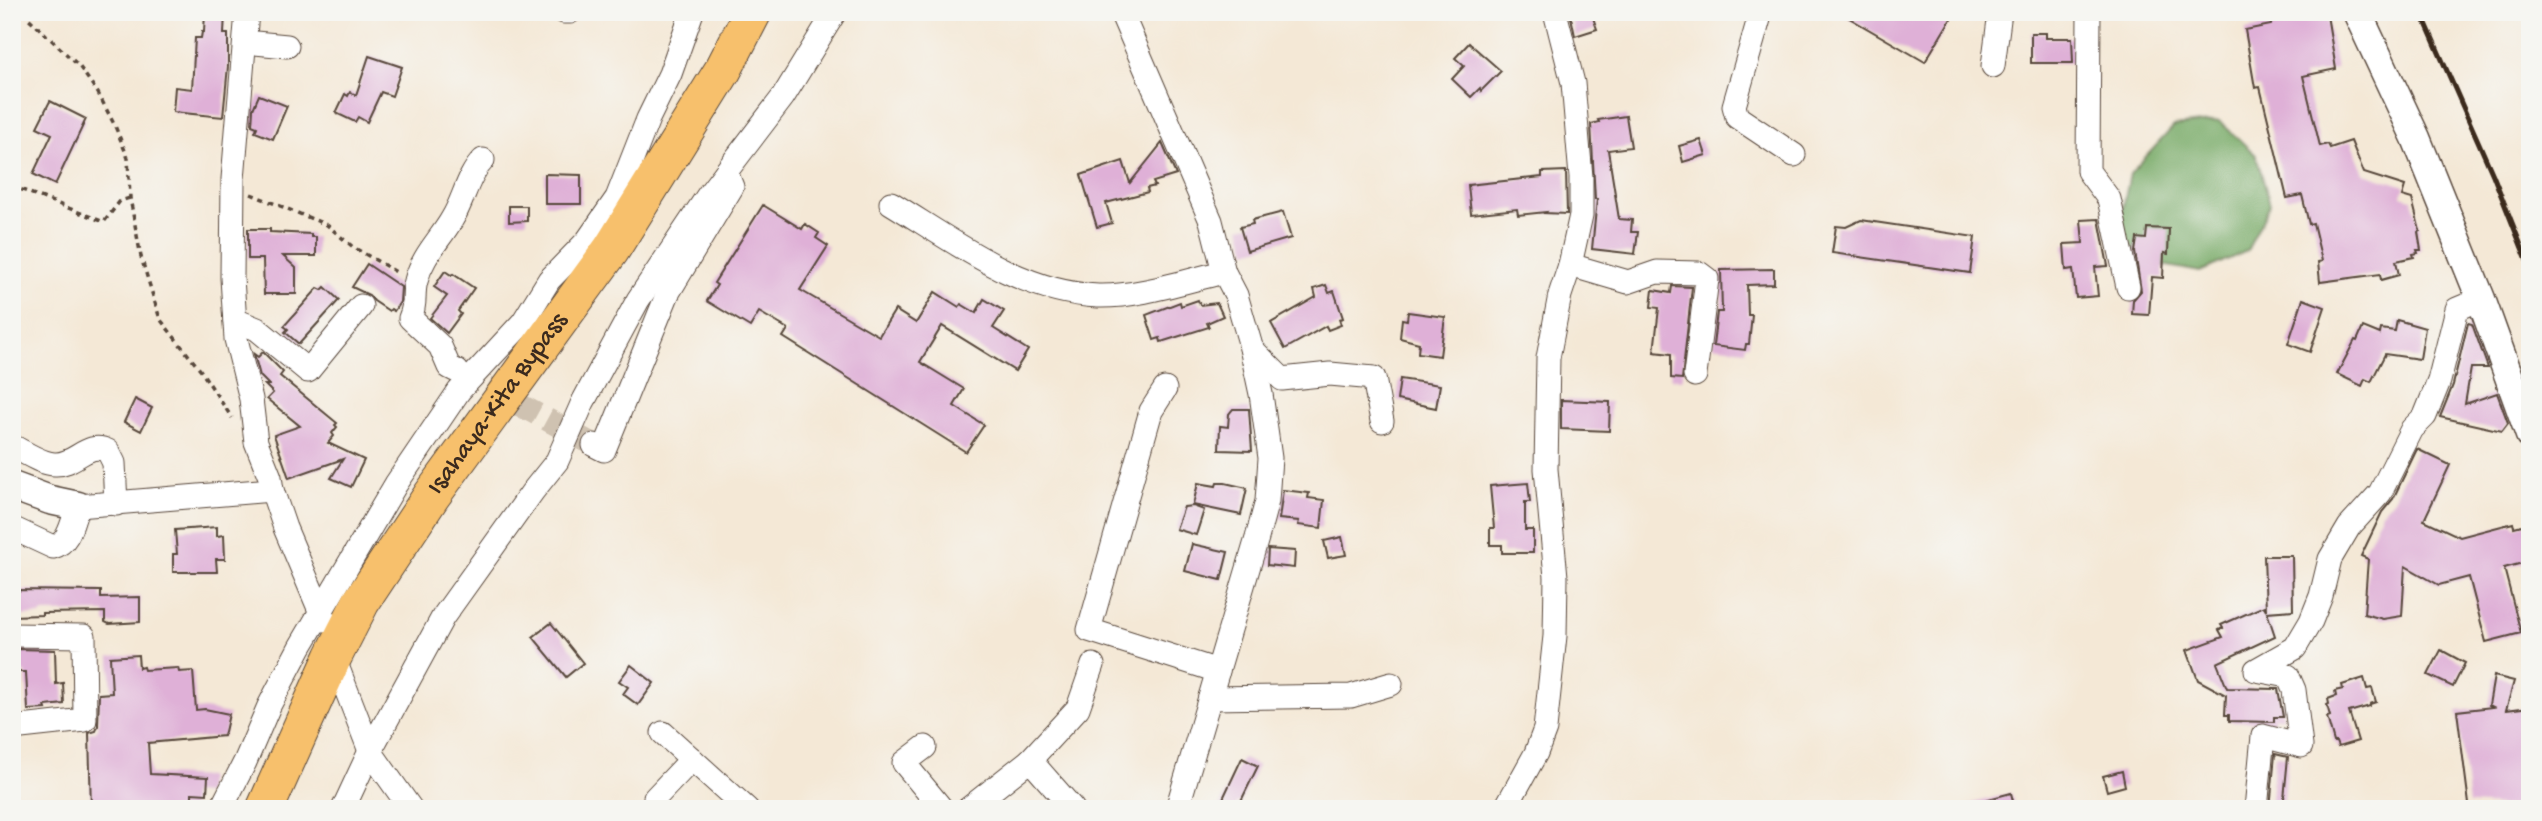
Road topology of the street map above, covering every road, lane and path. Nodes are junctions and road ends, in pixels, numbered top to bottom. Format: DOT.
graph roads {
  1 [pos="22,12"];
  2 [pos="247,12"];
  3 [pos="564,12"];
  4 [pos="570,12"];
  5 [pos="692,12"];
  6 [pos="754,12"];
  7 [pos="835,12"];
  8 [pos="1121,12"];
  9 [pos="1555,12"];
  10 [pos="1761,12"];
  11 [pos="2000,12"];
  12 [pos="2088,12"];
  13 [pos="2357,12"];
  14 [pos="245,42"];
  15 [pos="287,46"];
  16 [pos="1993,66"];
  17 [pos="1794,155"];
  18 [pos="483,160"];
  19 [pos="726,172"];
  20 [pos="12,186"];
  21 [pos="233,187"];
  22 [pos="130,198"];
  23 [pos="891,203"];
  24 [pos="1570,265"];
  25 [pos="1224,272"];
  26 [pos="415,283"];
  27 [pos="2128,287"];
  28 [pos="2481,299"];
  29 [pos="361,306"];
  30 [pos="235,320"];
  31 [pos="1251,348"];
  32 [pos="457,371"];
  33 [pos="1695,376"];
  34 [pos="1165,390"];
  35 [pos="1382,421"];
  36 [pos="2530,435"];
  37 [pos="256,442"];
  38 [pos="594,445"];
  39 [pos="12,446"];
  40 [pos="12,486"];
  41 [pos="272,490"];
  42 [pos="116,504"];
  43 [pos="78,506"];
  44 [pos="12,528"];
  45 [pos="321,610"];
  46 [pos="12,635"];
  47 [pos="333,657"];
  48 [pos="1093,665"];
  49 [pos="1218,671"];
  50 [pos="1391,684"];
  51 [pos="1210,698"];
  52 [pos="12,729"];
  53 [pos="663,733"];
  54 [pos="925,747"];
  55 [pos="370,751"];
  56 [pos="692,759"];
  57 [pos="1030,760"];
  58 [pos="655,798"];
  59 [pos="221,809"];
  60 [pos="265,809"];
  61 [pos="343,809"];
  62 [pos="411,809"];
  63 [pos="747,809"];
  64 [pos="942,809"];
  65 [pos="968,809"];
  66 [pos="1073,809"];
  67 [pos="1177,809"];
  68 [pos="1505,809"];
  69 [pos="2256,809"];
  1 -- 22 [label="path"];
  2 -- 14 [label="street"];
  3 -- 4 [label="street"];
  5 -- 45 [label="street"];
  6 -- 47 [label="highway, Isahaya-Kita Bypass"];
  7 -- 19 [label="street"];
  8 -- 25 [label="street"];
  9 -- 24 [label="street"];
  10 -- 17 [label="street"];
  11 -- 16 [label="street"];
  12 -- 27 [label="street"];
  13 -- 28 [label="street"];
  14 -- 15 [label="street"];
  14 -- 21 [label="street"];
  18 -- 26 [label="street"];
  19 -- 38 [label="street"];
  19 -- 55 [label="street"];
  20 -- 22 [label="path"];
  21 -- 26 [label="path"];
  21 -- 30 [label="street"];
  22 -- 37 [label="path"];
  23 -- 25 [label="street"];
  24 -- 33 [label="street"];
  24 -- 68 [label="street"];
  25 -- 31 [label="street"];
  26 -- 32 [label="street"];
  28 -- 36 [label="street"];
  28 -- 69 [label="street"];
  29 -- 30 [label="street"];
  30 -- 37 [label="street"];
  31 -- 35 [label="street"];
  31 -- 49 [label="street"];
  34 -- 49 [label="street"];
  37 -- 41 [label="street"];
  39 -- 42 [label="street"];
  40 -- 43 [label="street"];
  41 -- 42 [label="street"];
  41 -- 45 [label="street"];
  42 -- 43 [label="street"];
  43 -- 44 [label="street"];
  45 -- 47 [label="street"];
  45 -- 59 [label="street"];
  46 -- 52 [label="street"];
  47 -- 55 [label="street"];
  47 -- 60 [label="highway, Isahaya-Kita Bypass"];
  48 -- 57 [label="street"];
  49 -- 51 [label="street"];
  50 -- 51 [label="street"];
  51 -- 67 [label="street"];
  53 -- 56 [label="street"];
  54 -- 64 [label="street"];
  55 -- 61 [label="street"];
  55 -- 62 [label="street"];
  56 -- 58 [label="street"];
  56 -- 63 [label="street"];
  57 -- 65 [label="street"];
  57 -- 66 [label="street"];
}
